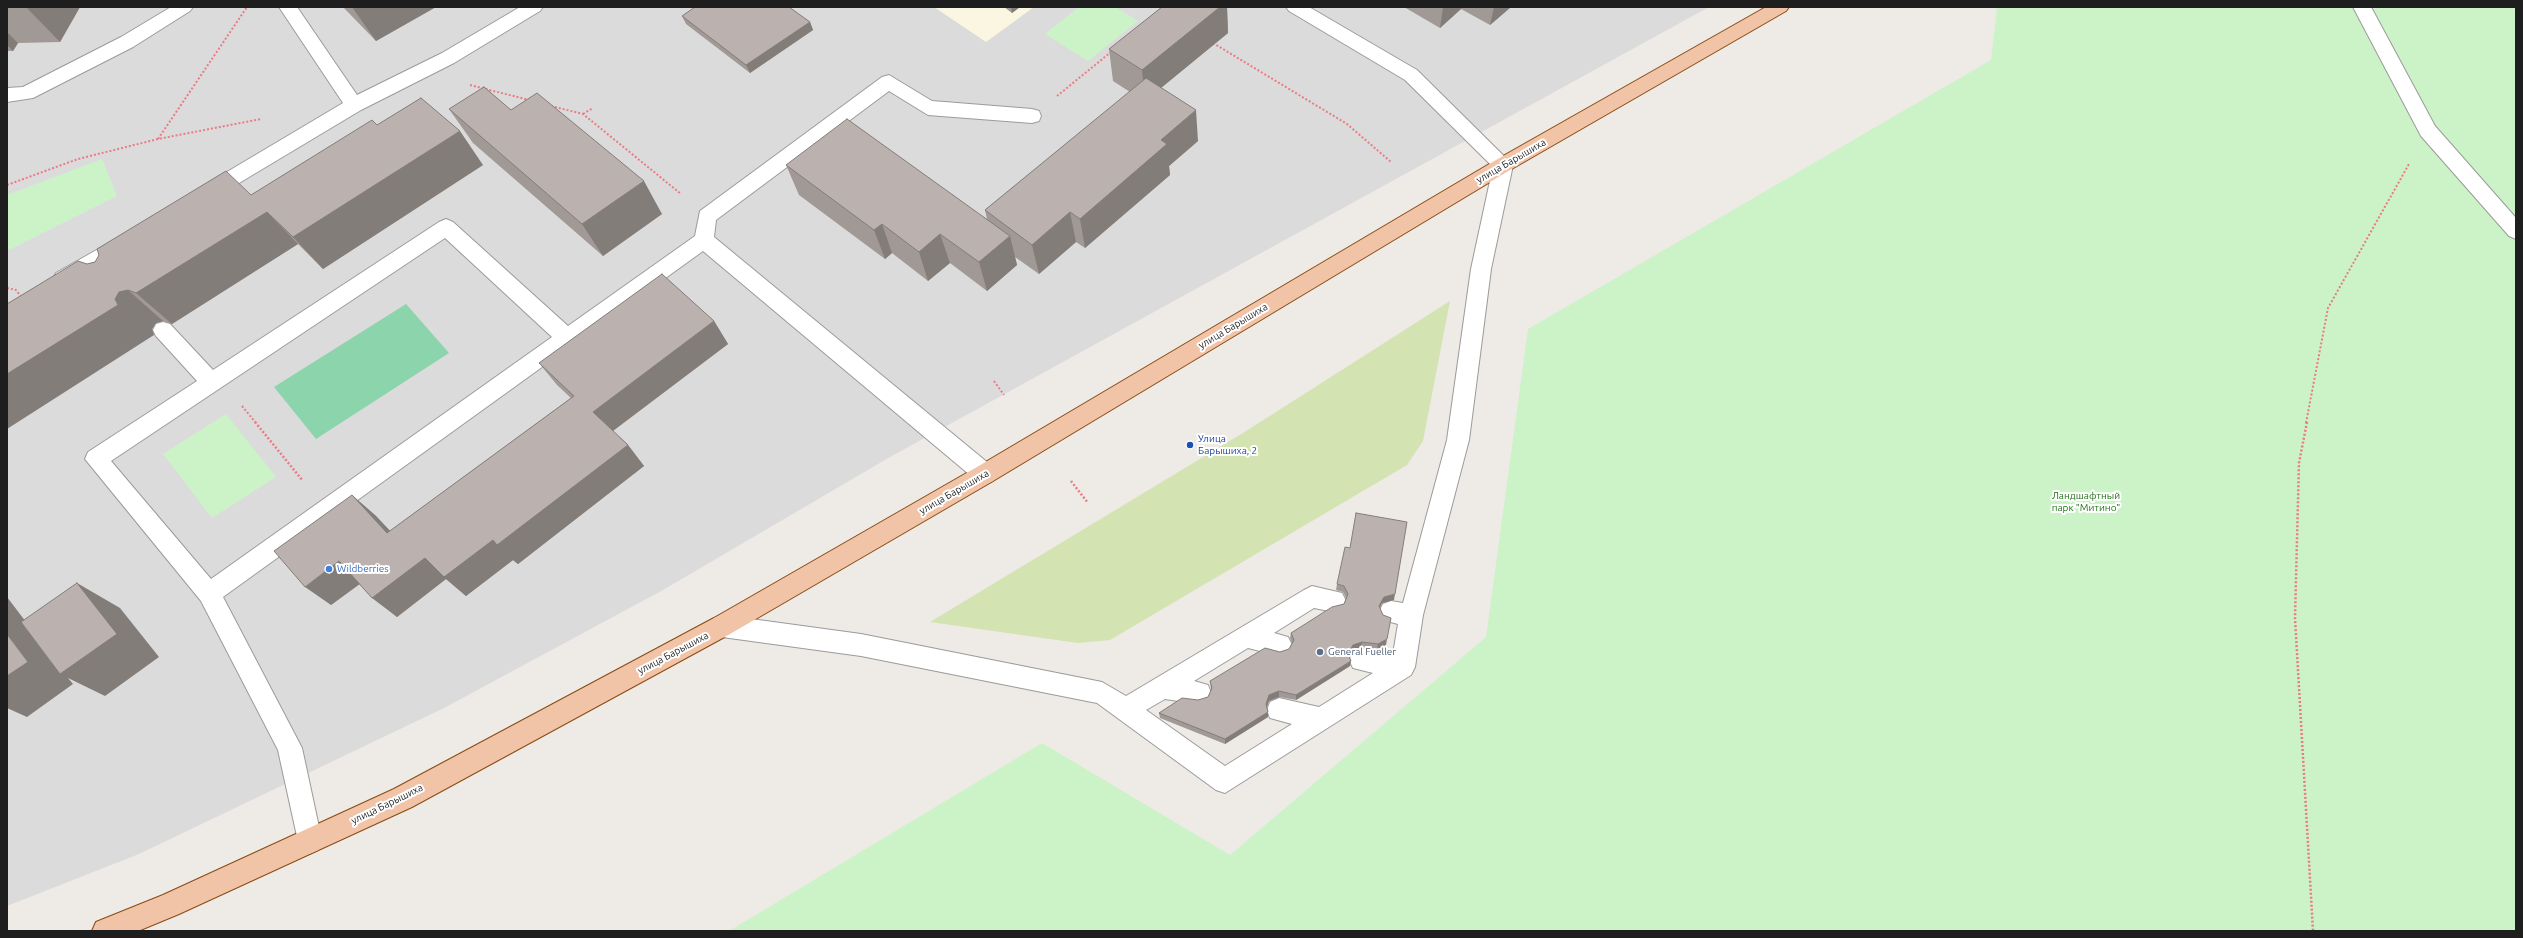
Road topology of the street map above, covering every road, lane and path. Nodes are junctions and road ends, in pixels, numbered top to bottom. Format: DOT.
graph roads {
  1 [pos="184,7"];
  2 [pos="247,7"];
  3 [pos="288,7"];
  4 [pos="534,7"];
  5 [pos="1295,7"];
  6 [pos="1780,7"];
  7 [pos="2362,7"];
  8 [pos="1208,40"];
  9 [pos="1112,51"];
  10 [pos="420,72"];
  11 [pos="7,95"];
  12 [pos="531,101"];
  13 [pos="354,105"];
  14 [pos="546,105"];
  15 [pos="592,108"];
  16 [pos="583,114"];
  17 [pos="1032,116"];
  18 [pos="267,118"];
  19 [pos="2428,131"];
  20 [pos="158,139"];
  21 [pos="1392,162"];
  22 [pos="1503,165"];
  23 [pos="7,185"];
  24 [pos="192,202"];
  25 [pos="708,216"];
  26 [pos="2516,231"];
  27 [pos="138,234"];
  28 [pos="704,240"];
  29 [pos="7,288"];
  30 [pos="25,302"];
  31 [pos="163,330"];
  32 [pos="567,338"];
  33 [pos="994,381"];
  34 [pos="212,383"];
  35 [pos="1004,395"];
  36 [pos="985,474"];
  37 [pos="1071,481"];
  38 [pos="1088,503"];
  39 [pos="326,510"];
  40 [pos="209,594"];
  41 [pos="1334,601"];
  42 [pos="722,626"];
  43 [pos="1246,637"];
  44 [pos="1280,644"];
  45 [pos="1361,660"];
  46 [pos="1403,667"];
  47 [pos="1163,687"];
  48 [pos="1198,693"];
  49 [pos="1126,709"];
  50 [pos="1279,710"];
  51 [pos="1321,719"];
  52 [pos="309,841"];
  53 [pos="105,931"];
  54 [pos="2313,931"];
  1 -- 11 [label="lane"];
  2 -- 20 [label="path"];
  3 -- 13 [label="lane"];
  4 -- 10 [label="lane"];
  5 -- 22 [label="lane"];
  6 -- 22 [label="main road, улица Барышиха"];
  7 -- 19 [label="lane"];
  8 -- 21 [label="path"];
  9 -- 17 [label="path"];
  10 -- 12 [label="path"];
  10 -- 13 [label="lane"];
  13 -- 24 [label="lane"];
  14 -- 16 [label="path"];
  15 -- 16 [label="path"];
  16 -- 25 [label="path"];
  17 -- 25 [label="lane"];
  18 -- 20 [label="path"];
  19 -- 26 [label="lane"];
  19 -- 54 [label="path"];
  20 -- 23 [label="path"];
  22 -- 36 [label="main road, улица Барышиха"];
  22 -- 46 [label="lane"];
  25 -- 28 [label="lane"];
  27 -- 30 [label="lane"];
  28 -- 32 [label="lane"];
  28 -- 36 [label="lane"];
  29 -- 30 [label="path"];
  31 -- 34 [label="lane"];
  32 -- 34 [label="lane"];
  32 -- 39 [label="lane"];
  33 -- 35 [label="path"];
  34 -- 39 [label="path"];
  34 -- 40 [label="lane"];
  36 -- 42 [label="main road, улица Барышиха"];
  37 -- 38 [label="path"];
  39 -- 40 [label="lane"];
  40 -- 52 [label="lane"];
  41 -- 43 [label="lane"];
  42 -- 49 [label="lane"];
  42 -- 52 [label="main road, улица Барышиха"];
  43 -- 44 [label="lane"];
  43 -- 47 [label="lane"];
  45 -- 46 [label="lane"];
  46 -- 51 [label="lane"];
  47 -- 48 [label="lane"];
  47 -- 49 [label="lane"];
  49 -- 51 [label="lane"];
  50 -- 51 [label="lane"];
  52 -- 53 [label="main road, улица Барышиха"];
}
